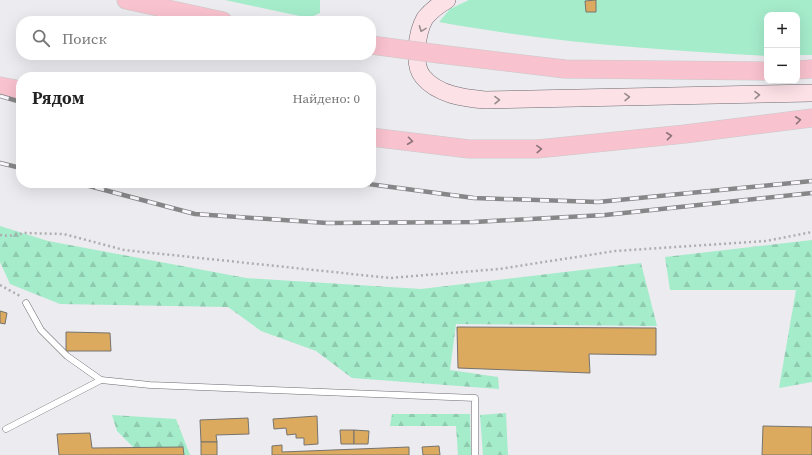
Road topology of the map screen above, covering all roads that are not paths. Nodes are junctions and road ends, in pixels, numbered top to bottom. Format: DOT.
graph roads {
  1 [pos="126,0"];
  2 [pos="446,0"];
  3 [pos="201,16"];
  4 [pos="376,46"];
  5 [pos="812,69"];
  6 [pos="800,70"];
  7 [pos="764,71"];
  8 [pos="0,86"];
  9 [pos="16,89"];
  10 [pos="812,93"];
  11 [pos="812,118"];
  12 [pos="376,138"];
  13 [pos="26,303"];
  14 [pos="101,380"];
  15 [pos="6,429"];
  16 [pos="475,455"];
  1 -- 3 [label="main road"];
  2 -- 10 [label="street, one-way"];
  4 -- 7 [label="main road, bridge"];
  5 -- 6 [label="main road"];
  8 -- 9 [label="main road"];
  12 -- 11 [label="main road, one-way"];
  13 -- 14 [label="lane"];
  14 -- 15 [label="lane"];
  14 -- 16 [label="lane"];
}
